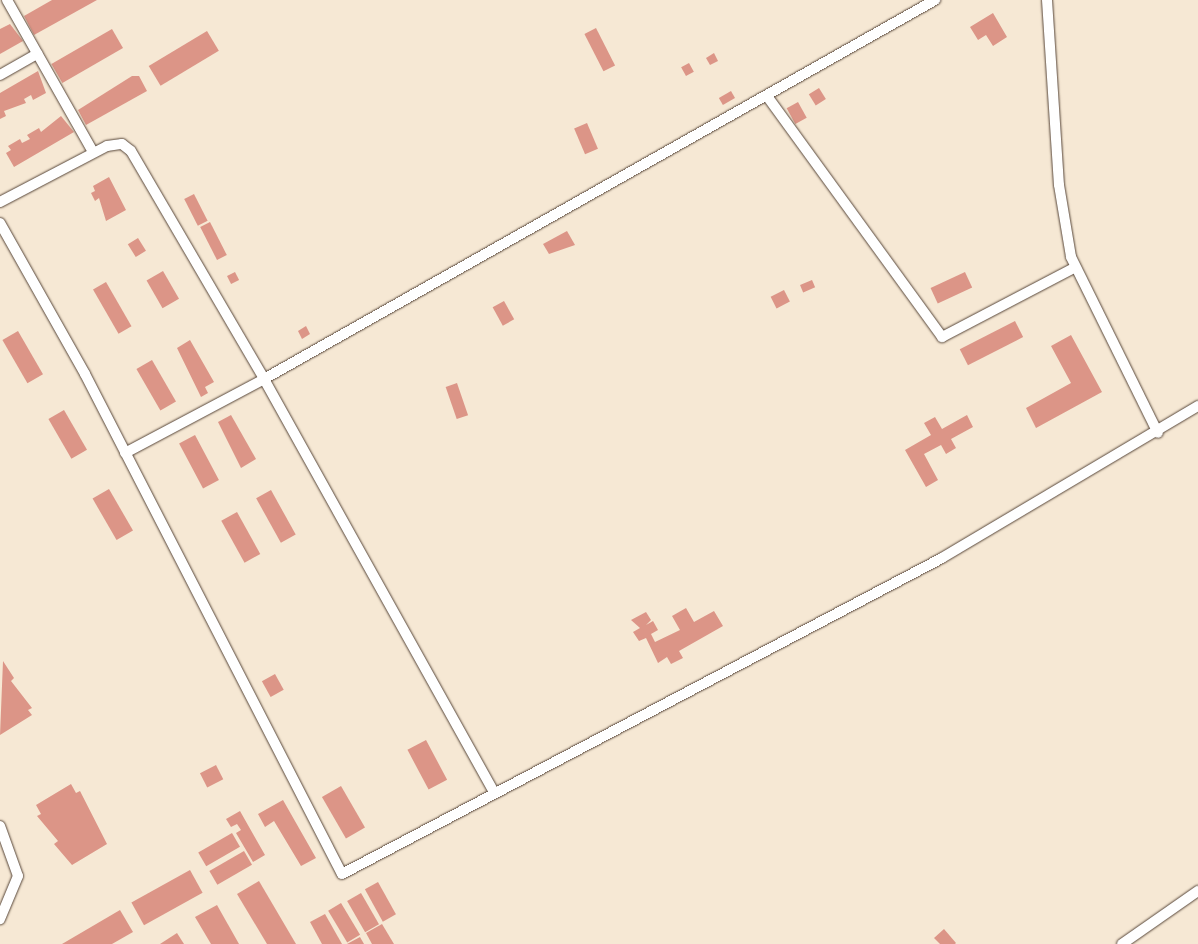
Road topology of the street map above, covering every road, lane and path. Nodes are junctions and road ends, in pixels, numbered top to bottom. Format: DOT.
graph roads {
  1 [pos="7,0"];
  2 [pos="935,0"];
  3 [pos="1047,0"];
  4 [pos="37,54"];
  5 [pos="0,75"];
  6 [pos="766,96"];
  7 [pos="92,152"];
  8 [pos="0,202"];
  9 [pos="0,223"];
  10 [pos="1074,268"];
  11 [pos="264,379"];
  12 [pos="1198,406"];
  13 [pos="1158,433"];
  14 [pos="125,453"];
  15 [pos="494,793"];
  16 [pos="0,826"];
  17 [pos="1198,892"];
  18 [pos="0,919"];
  19 [pos="1122,944"];
  1 -- 4 [label="street"];
  2 -- 6 [label="street"];
  3 -- 10 [label="street"];
  4 -- 5 [label="street"];
  4 -- 7 [label="street"];
  6 -- 10 [label="street"];
  6 -- 11 [label="street"];
  7 -- 8 [label="street"];
  7 -- 11 [label="street"];
  9 -- 14 [label="street"];
  10 -- 13 [label="street"];
  11 -- 14 [label="street"];
  11 -- 15 [label="street"];
  12 -- 13 [label="street"];
  13 -- 15 [label="street"];
  14 -- 15 [label="street"];
  16 -- 18 [label="street"];
  17 -- 19 [label="street"];
}
